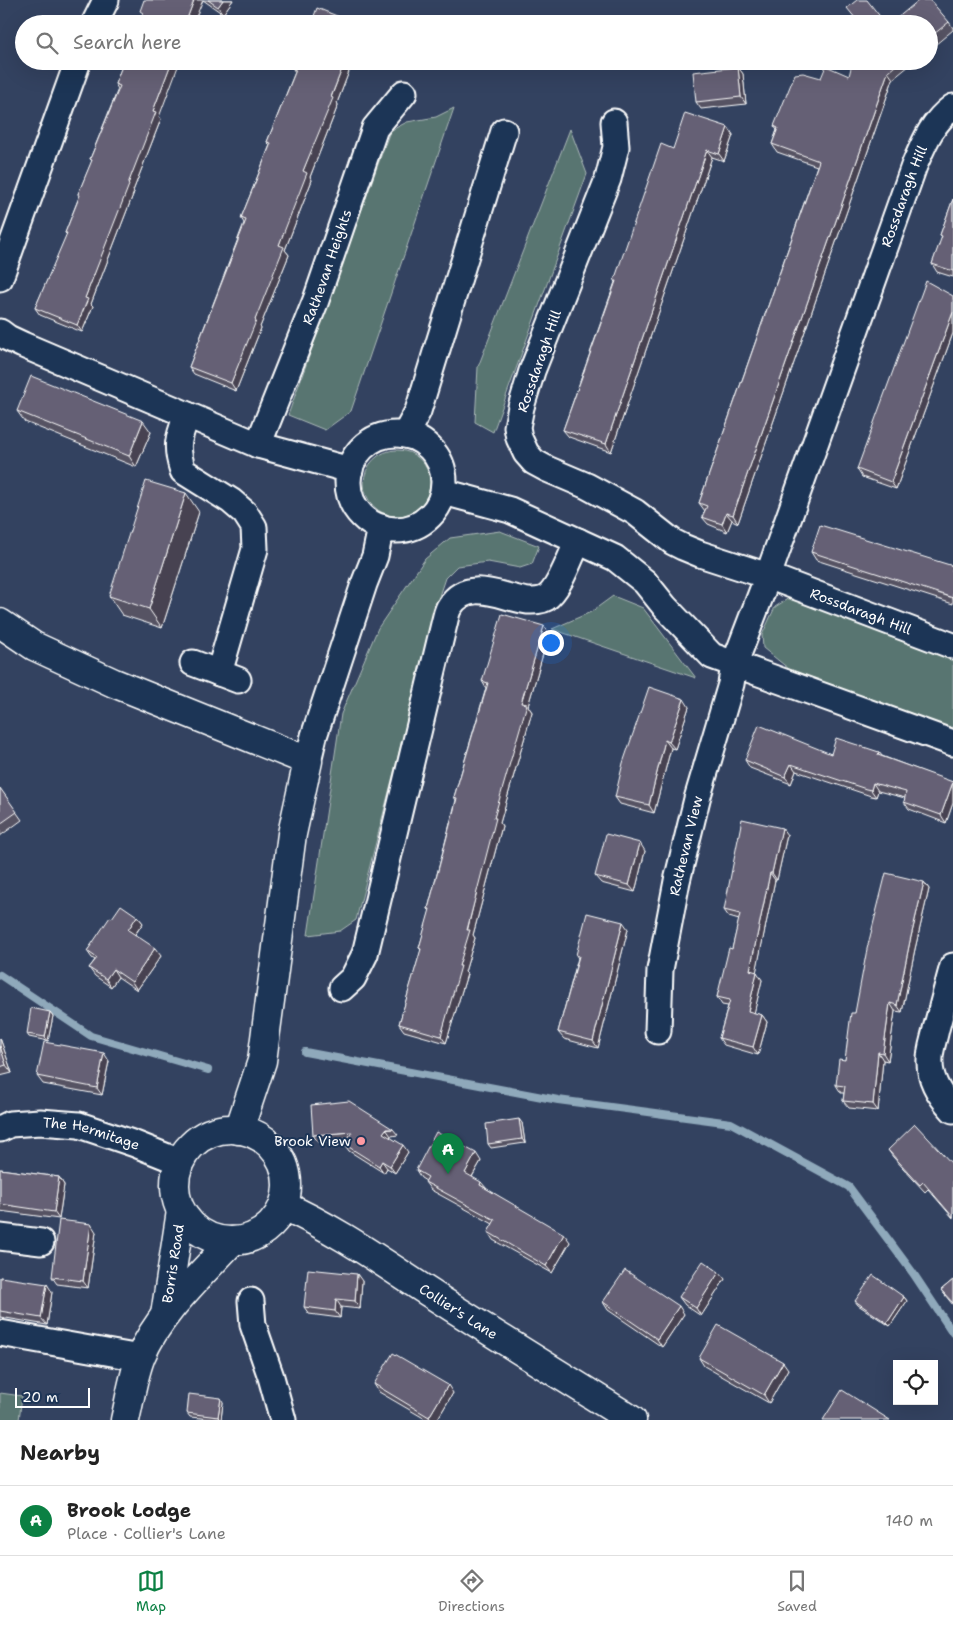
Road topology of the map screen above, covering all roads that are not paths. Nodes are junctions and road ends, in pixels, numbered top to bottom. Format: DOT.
graph roads {
  1 [pos="106,0"];
  2 [pos="98,15"];
  3 [pos="75,70"];
  4 [pos="404,93"];
  5 [pos="953,107"];
  6 [pos="614,122"];
  7 [pos="504,131"];
  8 [pos="0,278"];
  9 [pos="0,332"];
  10 [pos="187,415"];
  11 [pos="405,434"];
  12 [pos="258,445"];
  13 [pos="350,470"];
  14 [pos="444,492"];
  15 [pos="381,527"];
  16 [pos="578,541"];
  17 [pos="768,576"];
  18 [pos="0,623"];
  19 [pos="748,626"];
  20 [pos="953,646"];
  21 [pos="193,663"];
  22 [pos="734,666"];
  23 [pos="953,743"];
  24 [pos="308,762"];
  25 [pos="953,966"];
  26 [pos="342,988"];
  27 [pos="658,1030"];
  28 [pos="953,1110"];
  29 [pos="0,1129"];
  30 [pos="239,1130"];
  31 [pos="180,1162"];
  32 [pos="284,1206"];
  33 [pos="181,1212"];
  34 [pos="0,1237"];
  35 [pos="41,1242"];
  36 [pos="232,1242"];
  37 [pos="251,1301"];
  38 [pos="165,1315"];
  39 [pos="0,1334"];
  40 [pos="140,1358"];
  41 [pos="125,1420"];
  42 [pos="283,1420"];
  43 [pos="632,1420"];
  1 -- 2 [label="street"];
  3 -- 8 [label="street"];
  4 -- 12 [label="street, Rathevan Heights"];
  5 -- 17 [label="street, Rossdaragh Hill"];
  6 -- 17 [label="street, Rossdaragh Hill"];
  7 -- 11 [label="street"];
  9 -- 10 [label="street"];
  10 -- 12 [label="street"];
  10 -- 21 [label="street"];
  11 -- 13 [label="street"];
  11 -- 14 [label="street"];
  12 -- 13 [label="street"];
  13 -- 15 [label="street"];
  14 -- 15 [label="street"];
  14 -- 16 [label="street"];
  15 -- 24 [label="street"];
  16 -- 22 [label="street"];
  16 -- 26 [label="street"];
  17 -- 19 [label="street, Rossdaragh Hill"];
  17 -- 20 [label="street, Rossdaragh Hill"];
  18 -- 24 [label="street"];
  19 -- 22 [label="street, Rathevan View"];
  22 -- 23 [label="street"];
  22 -- 27 [label="street, Rathevan View"];
  24 -- 30 [label="street"];
  25 -- 28 [label="street"];
  29 -- 31 [label="street, The Hermitage"];
  30 -- 31 [label="street"];
  30 -- 32 [label="street"];
  31 -- 33 [label="street"];
  32 -- 36 [label="street"];
  32 -- 43 [label="street, Collier's Lane"];
  33 -- 36 [label="street"];
  33 -- 38 [label="street, Borris Road"];
  34 -- 35 [label="street"];
  36 -- 38 [label="street, Borris Road"];
  37 -- 42 [label="street"];
  38 -- 40 [label="street, Borris Road"];
  39 -- 40 [label="street"];
  40 -- 41 [label="street, Borris Road"];
}
